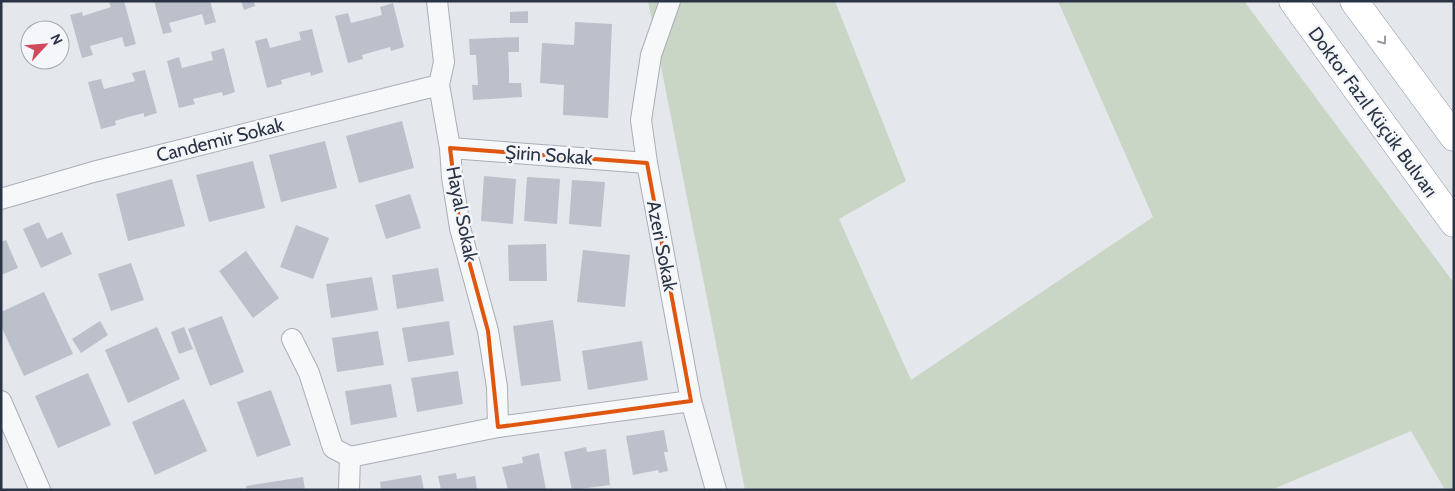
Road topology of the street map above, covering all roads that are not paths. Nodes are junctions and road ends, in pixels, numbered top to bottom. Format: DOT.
graph roads {
  1 [pos="437,1"];
  2 [pos="670,1"];
  3 [pos="1293,1"];
  4 [pos="1354,1"];
  5 [pos="439,85"];
  6 [pos="1451,126"];
  7 [pos="450,148"];
  8 [pos="647,163"];
  9 [pos="1,199"];
  10 [pos="1454,223"];
  11 [pos="292,339"];
  12 [pos="691,400"];
  13 [pos="3,409"];
  14 [pos="498,427"];
  15 [pos="350,457"];
  16 [pos="40,490"];
  17 [pos="349,490"];
  18 [pos="716,490"];
  1 -- 5 [label="street, Hayal Sokak"];
  2 -- 8 [label="street, Azeri Sokak"];
  3 -- 10 [label="highway, Doktor Fazıl Küçük Bulvarı"];
  4 -- 6 [label="highway, one-way"];
  5 -- 7 [label="street, Hayal Sokak"];
  5 -- 9 [label="street, Candemir Sokak"];
  7 -- 8 [label="street, Şirin Sokak"];
  7 -- 14 [label="street, Hayal Sokak"];
  8 -- 12 [label="street, Azeri Sokak"];
  11 -- 15 [label="street"];
  12 -- 14 [label="street"];
  12 -- 18 [label="street, Azeri Sokak"];
  13 -- 16 [label="street"];
  14 -- 15 [label="street"];
  15 -- 17 [label="street"];
}
